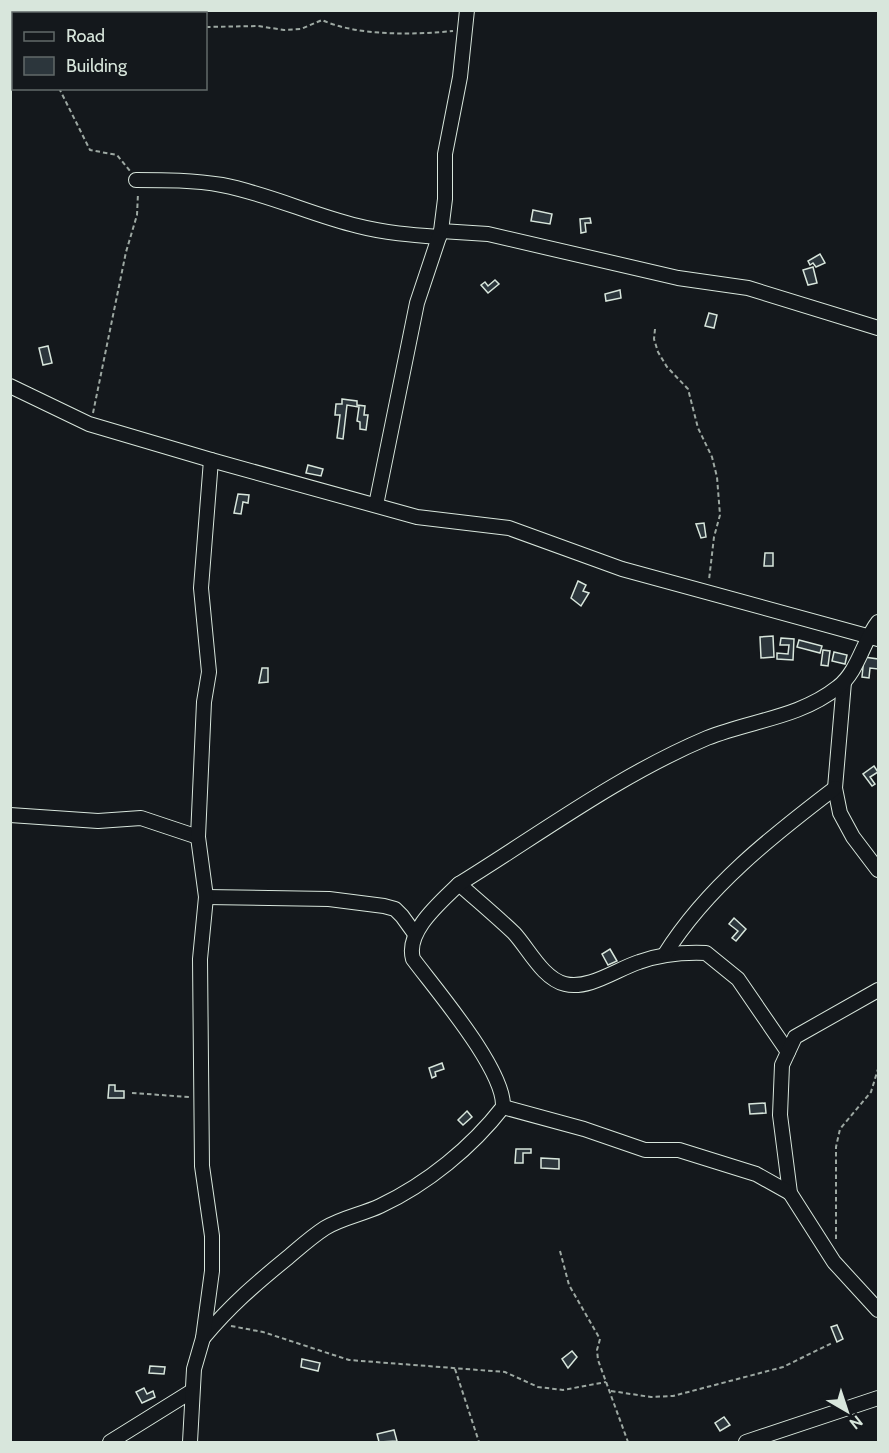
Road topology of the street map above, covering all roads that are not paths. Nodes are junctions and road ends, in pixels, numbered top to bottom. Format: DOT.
graph roads {
  1 [pos="467,10"];
  2 [pos="136,180"];
  3 [pos="440,234"];
  4 [pos="879,328"];
  5 [pos="10,386"];
  6 [pos="211,460"];
  7 [pos="376,504"];
  8 [pos="879,622"];
  9 [pos="873,637"];
  10 [pos="844,682"];
  11 [pos="835,788"];
  12 [pos="10,815"];
  13 [pos="198,837"];
  14 [pos="879,870"];
  15 [pos="459,884"];
  16 [pos="206,897"];
  17 [pos="415,934"];
  18 [pos="665,954"];
  19 [pos="879,990"];
  20 [pos="788,1052"];
  21 [pos="503,1107"];
  22 [pos="790,1193"];
  23 [pos="879,1310"];
  24 [pos="203,1338"];
  25 [pos="192,1391"];
  26 [pos="879,1398"];
  27 [pos="110,1443"];
  28 [pos="190,1443"];
  29 [pos="746,1443"];
  1 -- 3 [label="street"];
  2 -- 3 [label="street"];
  3 -- 4 [label="street"];
  3 -- 7 [label="street"];
  5 -- 6 [label="street"];
  6 -- 7 [label="street"];
  6 -- 13 [label="street"];
  7 -- 9 [label="street"];
  8 -- 9 [label="street"];
  9 -- 10 [label="street"];
  10 -- 11 [label="street"];
  10 -- 15 [label="street"];
  11 -- 14 [label="street"];
  11 -- 18 [label="street"];
  12 -- 13 [label="street"];
  13 -- 16 [label="street"];
  15 -- 17 [label="street"];
  15 -- 18 [label="street"];
  16 -- 17 [label="street"];
  16 -- 24 [label="street"];
  17 -- 21 [label="street"];
  18 -- 20 [label="street"];
  19 -- 20 [label="street"];
  20 -- 22 [label="street"];
  21 -- 22 [label="street"];
  21 -- 24 [label="street"];
  22 -- 23 [label="street"];
  24 -- 25 [label="street"];
  25 -- 27 [label="street"];
  25 -- 28 [label="street"];
  26 -- 29 [label="street"];
}
